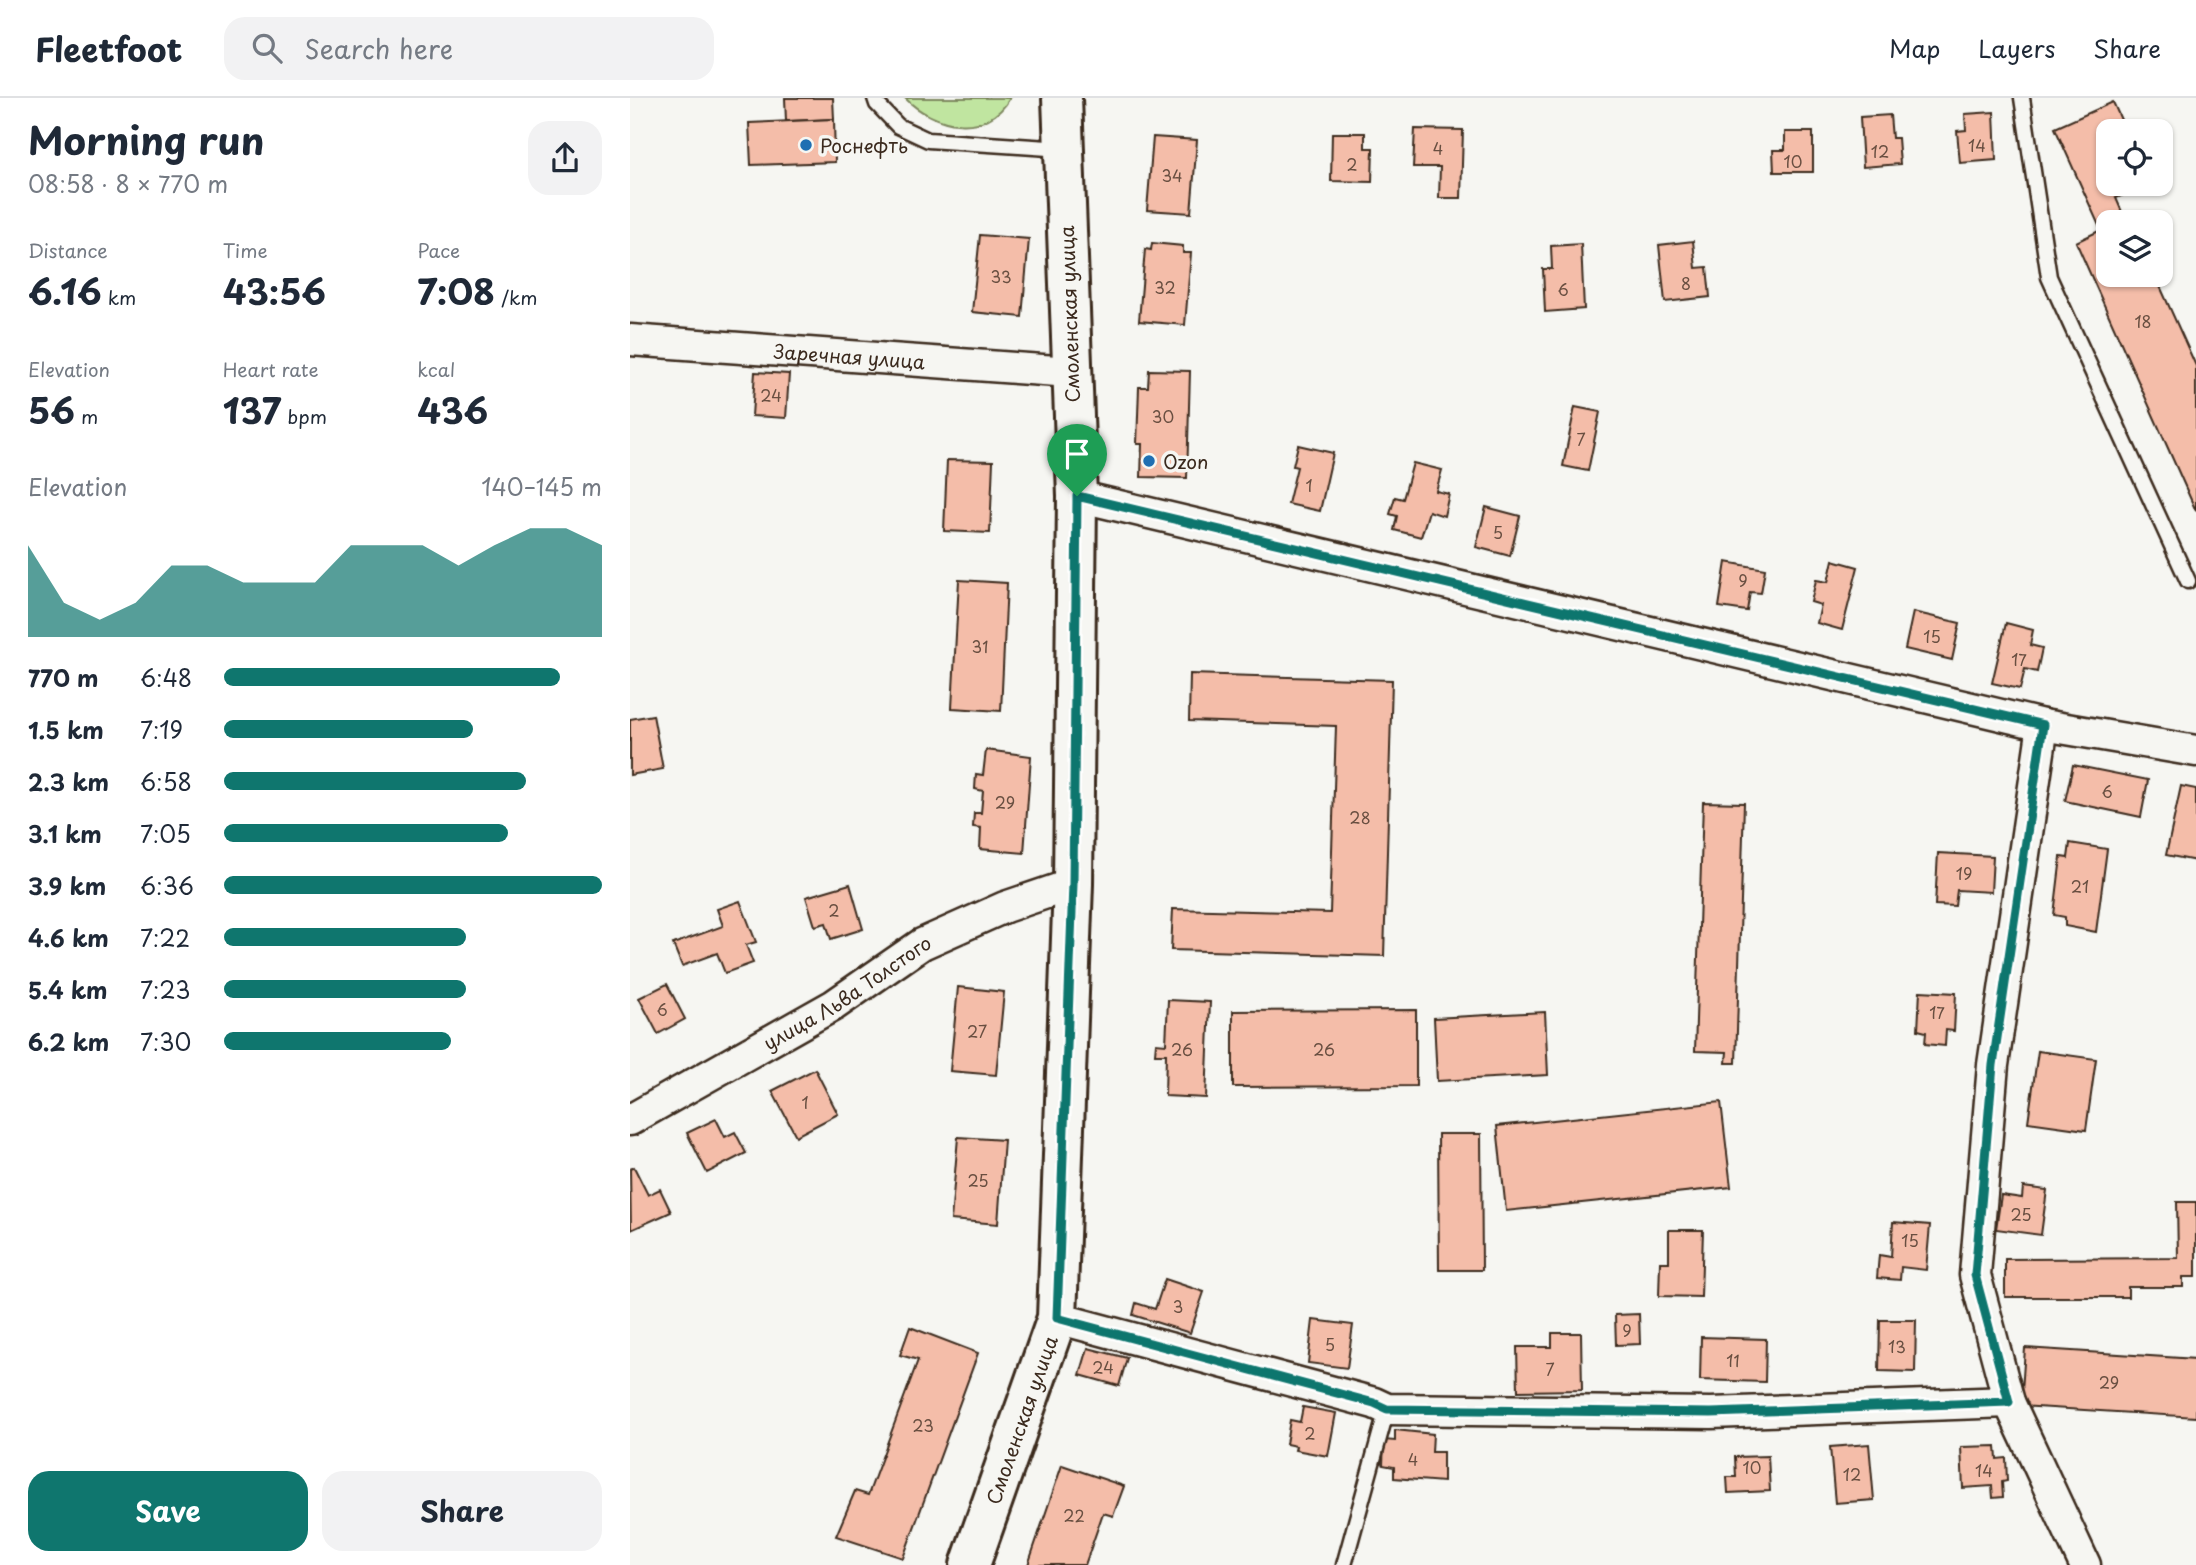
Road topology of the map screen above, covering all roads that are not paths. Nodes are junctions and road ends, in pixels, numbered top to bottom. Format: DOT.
graph roads {
  1 [pos="875,98"];
  2 [pos="1062,98"];
  3 [pos="2022,98"];
  4 [pos="1063,149"];
  5 [pos="630,340"];
  6 [pos="1071,372"];
  7 [pos="1077,496"];
  8 [pos="2188,581"];
  9 [pos="2043,725"];
  10 [pos="2196,751"];
  11 [pos="1073,884"];
  12 [pos="630,1120"];
  13 [pos="1057,1318"];
  14 [pos="2009,1402"];
  15 [pos="1387,1409"];
  16 [pos="971,1565"];
  17 [pos="1344,1565"];
  18 [pos="2085,1565"];
  1 -- 4 [label="lane"];
  2 -- 4 [label="main road, Смоленская улица"];
  3 -- 8 [label="lane"];
  4 -- 6 [label="main road, Смоленская улица"];
  5 -- 6 [label="street, Заречная улица"];
  6 -- 7 [label="main road, Смоленская улица"];
  7 -- 9 [label="street"];
  7 -- 11 [label="main road, Смоленская улица"];
  9 -- 10 [label="street"];
  9 -- 14 [label="street"];
  11 -- 12 [label="street, улица Льва Толстого"];
  11 -- 13 [label="main road, Смоленская улица"];
  13 -- 15 [label="street"];
  13 -- 16 [label="main road, Смоленская улица"];
  14 -- 15 [label="street"];
  14 -- 18 [label="street"];
  15 -- 17 [label="lane"];
}
